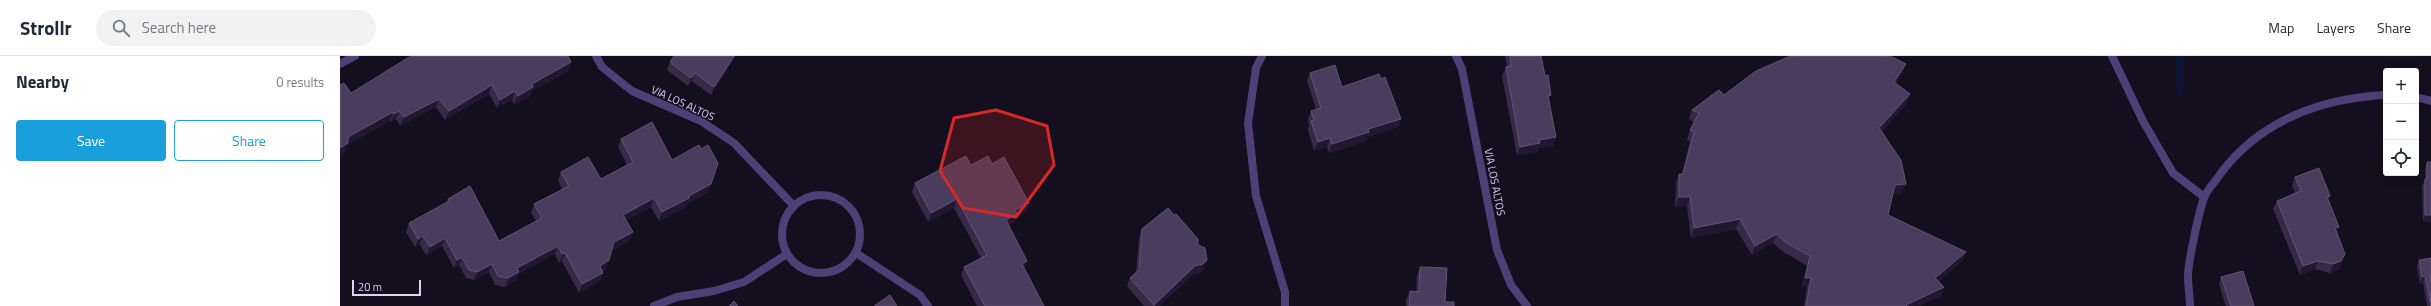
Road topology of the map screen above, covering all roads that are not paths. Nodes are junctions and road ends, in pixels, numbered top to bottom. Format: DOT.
graph roads {
  1 [pos="355,56"];
  2 [pos="596,56"];
  3 [pos="1262,56"];
  4 [pos="1456,56"];
  5 [pos="2112,56"];
  6 [pos="340,64"];
  7 [pos="2383,95"];
  8 [pos="2419,99"];
  9 [pos="2431,101"];
  10 [pos="2204,197"];
  11 [pos="794,206"];
  12 [pos="856,253"];
  13 [pos="787,254"];
  14 [pos="654,306"];
  15 [pos="928,306"];
  16 [pos="1285,306"];
  17 [pos="1527,306"];
  18 [pos="2190,306"];
  1 -- 6 [label="street"];
  2 -- 11 [label="street, VIA LOS ALTOS"];
  3 -- 16 [label="street"];
  4 -- 17 [label="street, VIA LOS ALTOS"];
  5 -- 10 [label="street"];
  7 -- 10 [label="street"];
  8 -- 9 [label="street"];
  10 -- 18 [label="street"];
  11 -- 12 [label="street"];
  11 -- 13 [label="street"];
  12 -- 13 [label="street"];
  12 -- 15 [label="street"];
  13 -- 14 [label="street"];
}
